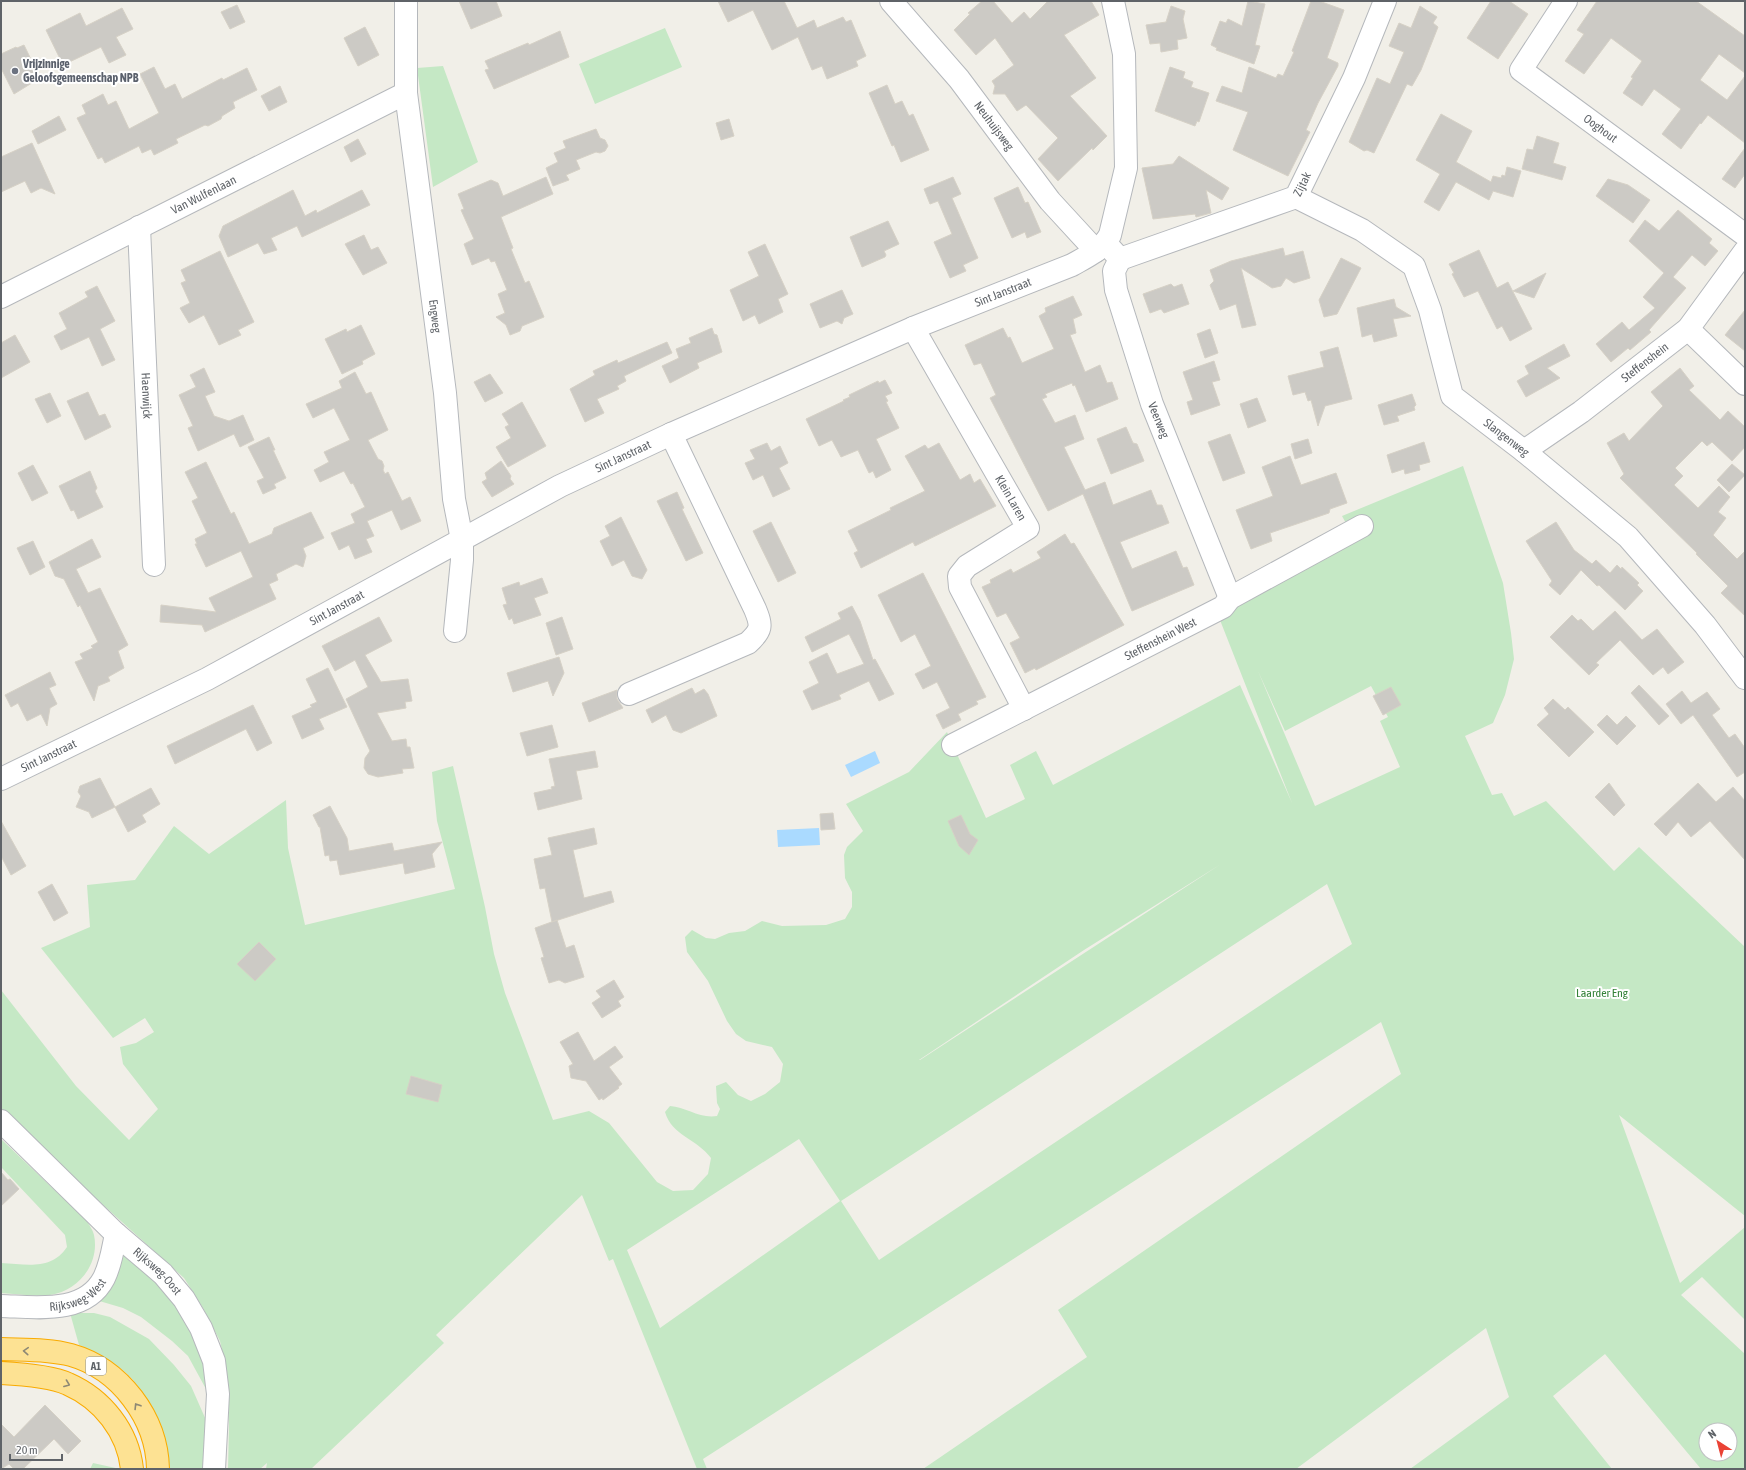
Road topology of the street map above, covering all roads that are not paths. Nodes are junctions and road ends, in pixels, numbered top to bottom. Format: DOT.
graph roads {
  1 [pos="406,1"];
  2 [pos="890,1"];
  3 [pos="1113,1"];
  4 [pos="1385,1"];
  5 [pos="1566,1"];
  6 [pos="406,94"];
  7 [pos="1296,197"];
  8 [pos="139,227"];
  9 [pos="1745,235"];
  10 [pos="1101,247"];
  11 [pos="1745,251"];
  12 [pos="1120,259"];
  13 [pos="1,297"];
  14 [pos="913,328"];
  15 [pos="1688,328"];
  16 [pos="1745,384"];
  17 [pos="671,434"];
  18 [pos="1524,451"];
  19 [pos="1362,526"];
  20 [pos="462,540"];
  21 [pos="154,565"];
  22 [pos="1228,608"];
  23 [pos="455,631"];
  24 [pos="1745,678"];
  25 [pos="629,694"];
  26 [pos="1024,709"];
  27 [pos="953,745"];
  28 [pos="1,779"];
  29 [pos="1,1121"];
  30 [pos="116,1234"];
  31 [pos="1,1306"];
  32 [pos="1,1349"];
  33 [pos="1,1373"];
  34 [pos="132,1469"];
  35 [pos="158,1469"];
  36 [pos="214,1469"];
  1 -- 6 [label="street, Engweg"];
  2 -- 10 [label="street, Neuhuijsweg"];
  3 -- 10 [label="street"];
  4 -- 7 [label="street, Zijtak"];
  5 -- 9 [label="street, Ooghout"];
  6 -- 8 [label="street, Van Wulfenlaan"];
  6 -- 20 [label="street, Engweg"];
  7 -- 12 [label="street, Zijtak"];
  7 -- 18 [label="street, Slangenweg"];
  8 -- 13 [label="street, Van Wulfenlaan"];
  8 -- 21 [label="street, Haenwijck"];
  10 -- 12 [label="street"];
  10 -- 14 [label="street, Sint Janstraat"];
  11 -- 15 [label="street, Steffenshein"];
  12 -- 22 [label="street, Veerweg"];
  14 -- 17 [label="street, Sint Janstraat"];
  14 -- 26 [label="street, Klein Laren"];
  15 -- 16 [label="street"];
  15 -- 18 [label="street, Steffenshein"];
  17 -- 20 [label="street, Sint Janstraat"];
  17 -- 25 [label="street"];
  18 -- 24 [label="street, Slangenweg"];
  19 -- 22 [label="street, Steffenshein West"];
  20 -- 23 [label="street, Engweg"];
  20 -- 28 [label="street, Sint Janstraat"];
  22 -- 26 [label="street, Steffenshein West"];
  26 -- 27 [label="street, Steffenshein West"];
  29 -- 30 [label="street, Rijksweg-Oost"];
  30 -- 31 [label="street, Rijksweg-West"];
  30 -- 36 [label="street, Rijksweg-Oost"];
  35 -- 32 [label="highway, A1, one-way"];
  33 -- 34 [label="highway, A1, one-way"];
}
